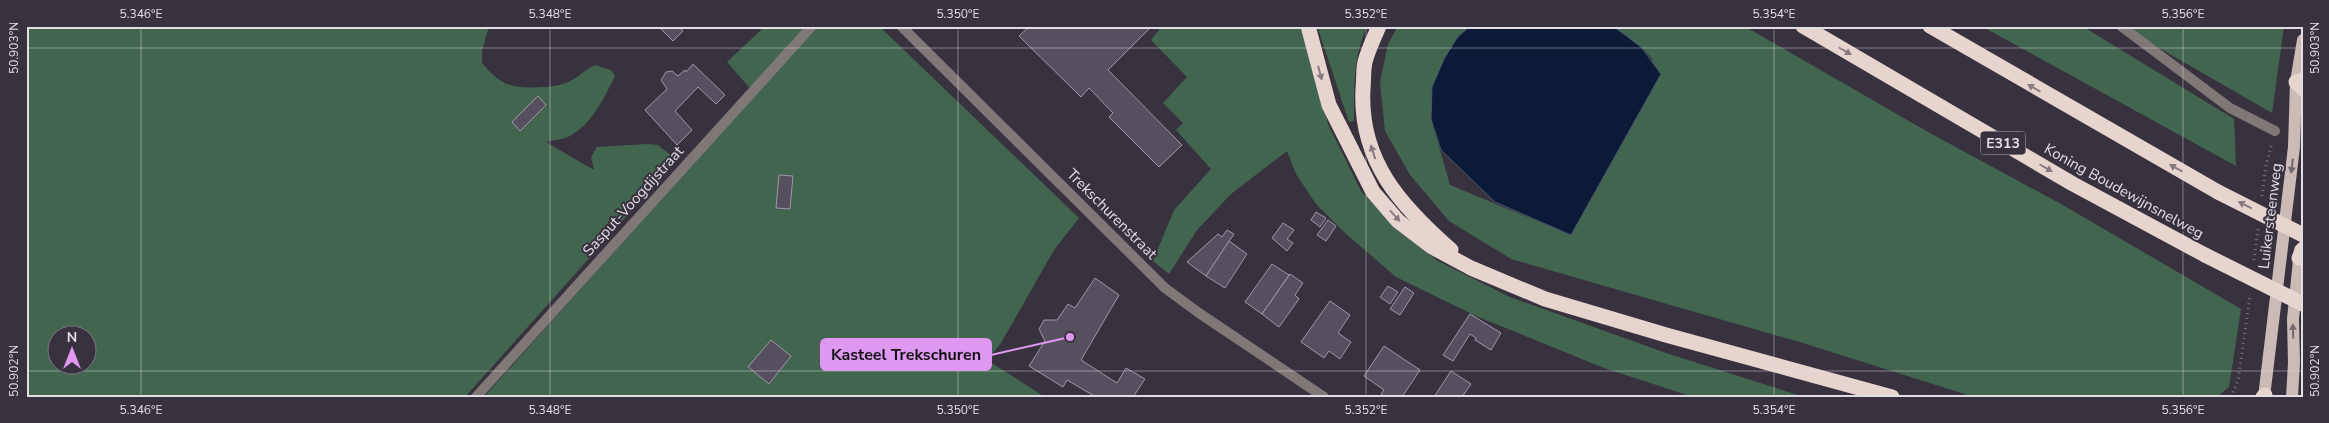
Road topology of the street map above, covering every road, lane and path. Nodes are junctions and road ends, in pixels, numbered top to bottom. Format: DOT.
graph roads {
  1 [pos="812,26"];
  2 [pos="901,26"];
  3 [pos="1308,26"];
  4 [pos="1379,26"];
  5 [pos="1803,26"];
  6 [pos="1930,26"];
  7 [pos="2121,26"];
  8 [pos="2303,40"];
  9 [pos="2300,84"];
  10 [pos="2275,131"];
  11 [pos="2303,234"];
  12 [pos="2301,253"];
  13 [pos="1471,268"];
  14 [pos="2303,304"];
  15 [pos="2264,396"];
  16 [pos="476,397"];
  17 [pos="1324,397"];
  18 [pos="1892,397"];
  19 [pos="2292,397"];
  1 -- 16 [label="street, Sasput-Voogdijstraat"];
  2 -- 17 [label="street, Trekschurenstraat"];
  3 -- 13 [label="highway, one-way"];
  13 -- 4 [label="highway, one-way"];
  5 -- 14 [label="highway, Koning Boudewijnsnelweg / E313, one-way, bridge"];
  11 -- 6 [label="highway, one-way, bridge"];
  7 -- 10 [label="street"];
  8 -- 9 [label="main road, Luikersteenweg"];
  9 -- 15 [label="main road, Luikersteenweg, one-way"];
  11 -- 12 [label="main road"];
  19 -- 12 [label="main road, one-way"];
  13 -- 18 [label="highway"];
}
